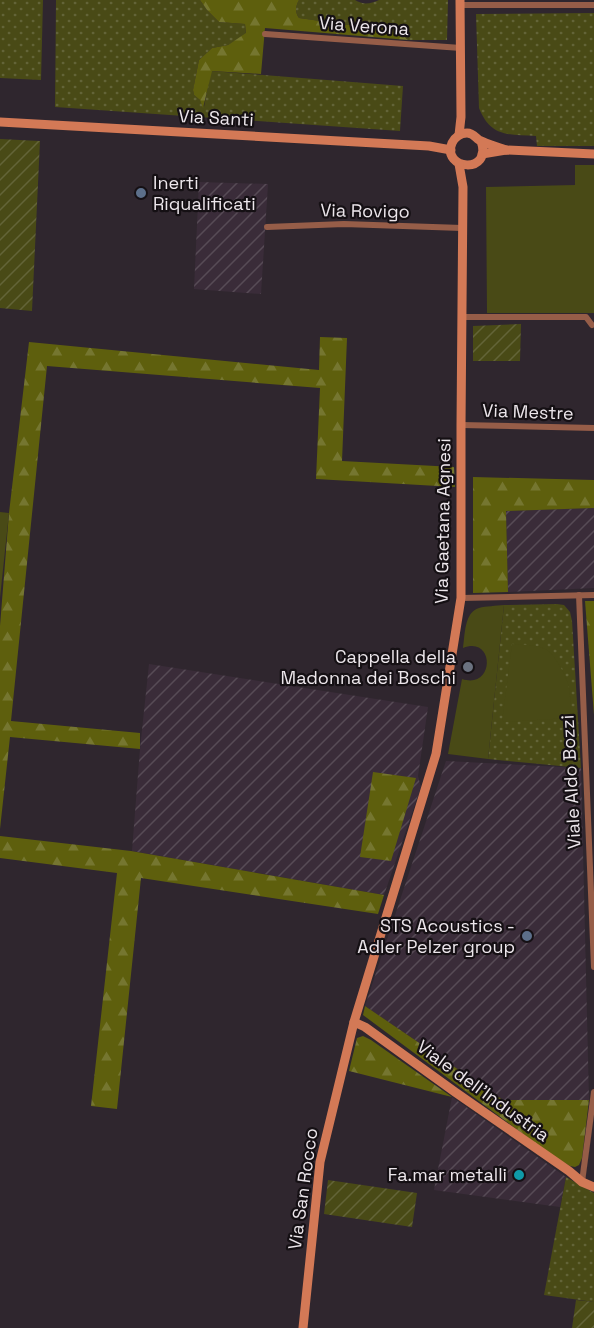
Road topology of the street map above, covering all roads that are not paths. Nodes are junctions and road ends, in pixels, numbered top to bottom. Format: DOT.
graph roads {
  1 [pos="460,2"];
  2 [pos="594,5"];
  3 [pos="265,34"];
  4 [pos="461,48"];
  5 [pos="461,117"];
  6 [pos="0,122"];
  7 [pos="471,134"];
  8 [pos="481,141"];
  9 [pos="454,142"];
  10 [pos="506,150"];
  11 [pos="482,154"];
  12 [pos="594,154"];
  13 [pos="476,163"];
  14 [pos="459,164"];
  15 [pos="463,187"];
  16 [pos="267,227"];
  17 [pos="462,228"];
  18 [pos="462,317"];
  19 [pos="592,325"];
  20 [pos="461,425"];
  21 [pos="594,428"];
  22 [pos="579,595"];
  23 [pos="594,595"];
  24 [pos="461,598"];
  25 [pos="594,967"];
  26 [pos="354,1022"];
  27 [pos="594,1092"];
  28 [pos="582,1182"];
  29 [pos="594,1186"];
  30 [pos="303,1328"];
  1 -- 2 [label="street"];
  1 -- 4 [label="street"];
  3 -- 4 [label="street, Via Verona"];
  4 -- 5 [label="street"];
  5 -- 7 [label="street"];
  5 -- 9 [label="street"];
  6 -- 9 [label="street, Via Santi"];
  7 -- 8 [label="street"];
  7 -- 9 [label="street"];
  8 -- 10 [label="street"];
  8 -- 11 [label="street"];
  9 -- 14 [label="street"];
  10 -- 11 [label="street"];
  10 -- 12 [label="street"];
  11 -- 13 [label="street"];
  13 -- 14 [label="street"];
  13 -- 15 [label="street, Via Gaetana Agnesi"];
  14 -- 15 [label="street, Via Gaetana Agnesi"];
  15 -- 17 [label="street, Via Gaetana Agnesi"];
  16 -- 17 [label="street, Via Rovigo"];
  17 -- 18 [label="street, Via Gaetana Agnesi"];
  18 -- 19 [label="street"];
  18 -- 20 [label="street, Via Gaetana Agnesi"];
  20 -- 21 [label="street, Via Mestre"];
  20 -- 24 [label="street, Via Gaetana Agnesi"];
  22 -- 23 [label="street"];
  22 -- 24 [label="street"];
  22 -- 25 [label="street, Viale Aldo Bozzi"];
  24 -- 26 [label="street, Via Gaetana Agnesi"];
  26 -- 28 [label="street, Viale dell'Industria"];
  26 -- 30 [label="street, Via San Rocco"];
  27 -- 28 [label="street"];
  28 -- 29 [label="street, Viale dell'Industria"];
}
